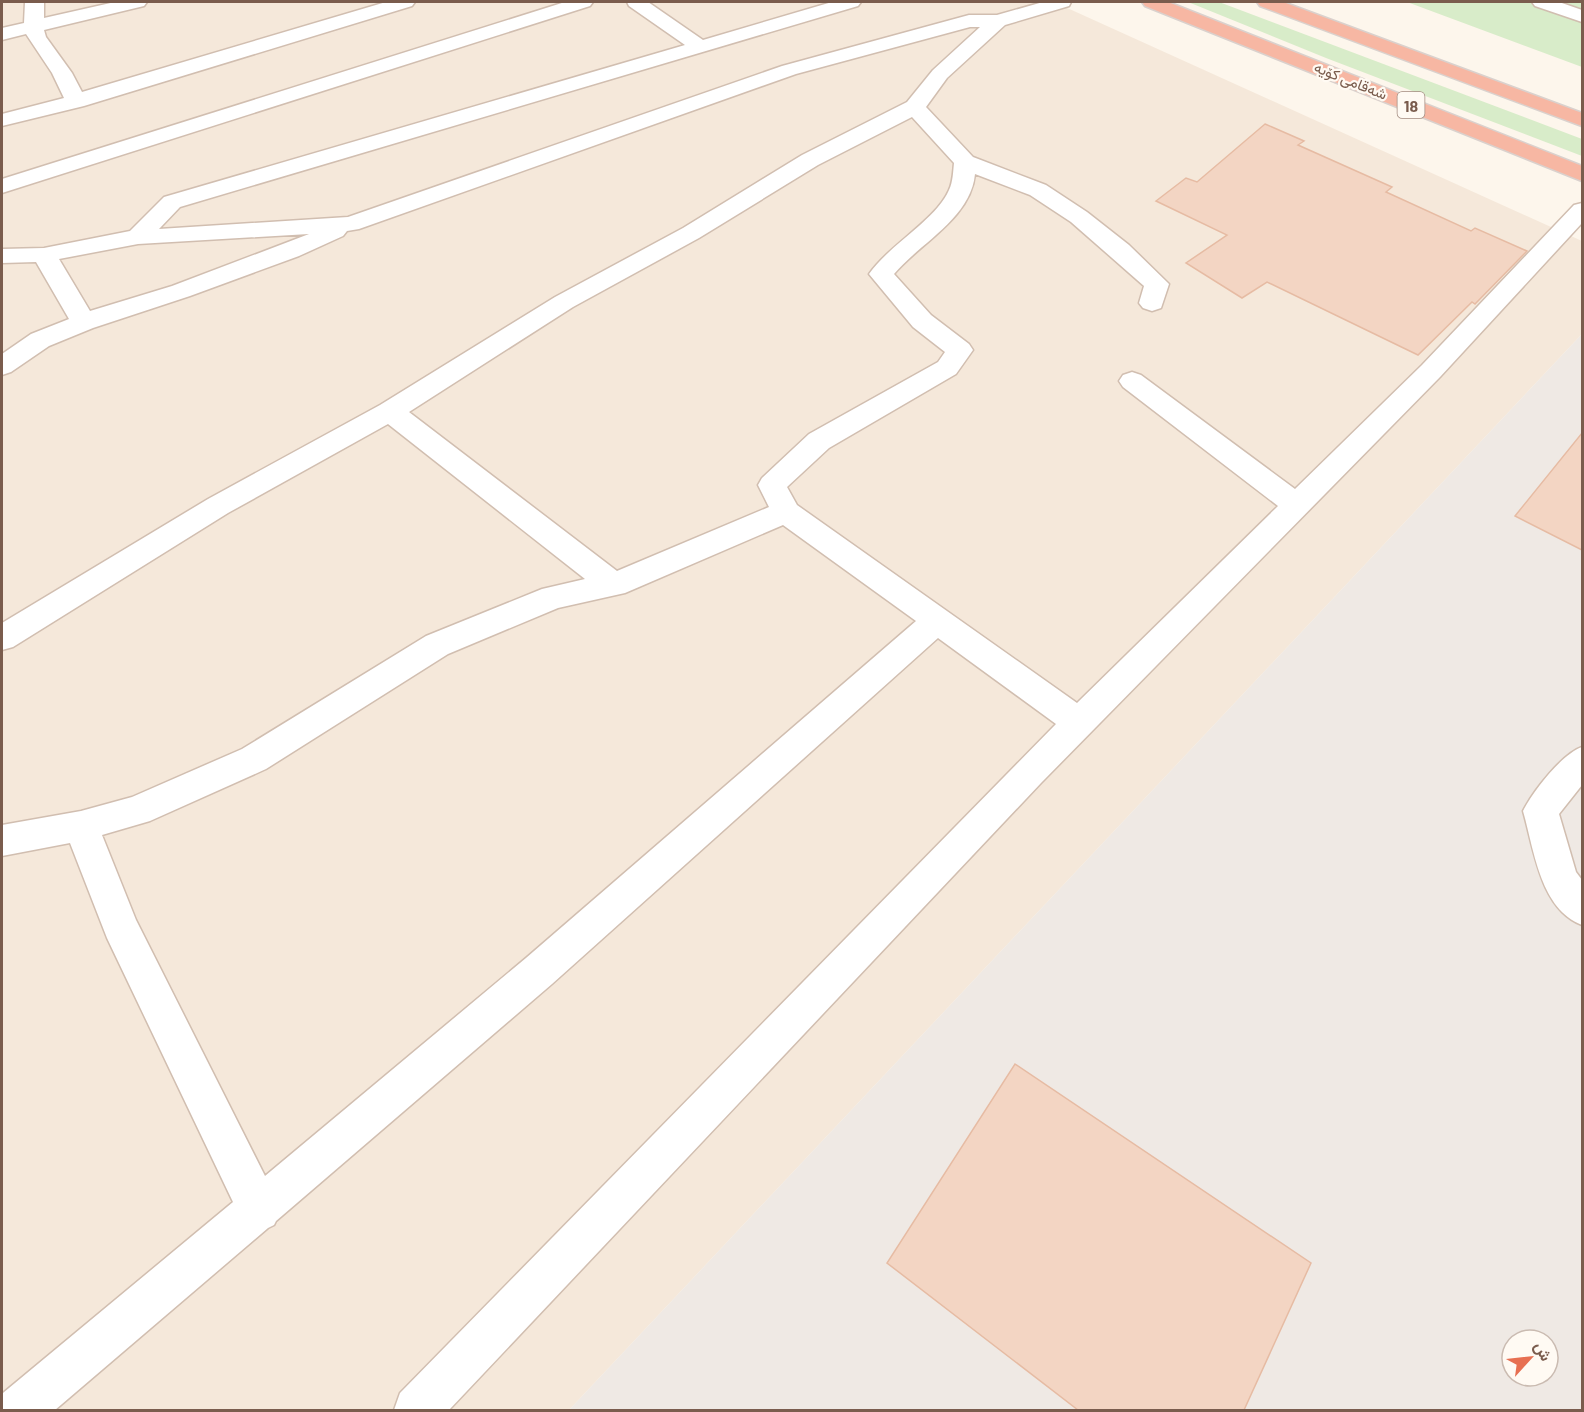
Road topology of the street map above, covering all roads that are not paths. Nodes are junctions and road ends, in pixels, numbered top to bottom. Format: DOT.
graph roads {
  1 [pos="35,2"];
  2 [pos="137,2"];
  3 [pos="405,2"];
  4 [pos="583,2"];
  5 [pos="636,2"];
  6 [pos="850,2"];
  7 [pos="1062,2"];
  8 [pos="1152,2"];
  9 [pos="1267,2"];
  10 [pos="1542,2"];
  11 [pos="1582,16"];
  12 [pos="998,21"];
  13 [pos="34,27"];
  14 [pos="2,34"];
  15 [pos="700,47"];
  16 [pos="76,101"];
  17 [pos="915,107"];
  18 [pos="2,120"];
  19 [pos="1582,120"];
  20 [pos="965,162"];
  21 [pos="1582,174"];
  22 [pos="2,186"];
  23 [pos="1582,210"];
  24 [pos="351,224"];
  25 [pos="138,237"];
  26 [pos="44,255"];
  27 [pos="2,256"];
  28 [pos="1152,303"];
  29 [pos="84,322"];
  30 [pos="2,366"];
  31 [pos="1132,381"];
  32 [pos="390,411"];
  33 [pos="1297,506"];
  34 [pos="786,512"];
  35 [pos="614,585"];
  36 [pos="938,620"];
  37 [pos="2,638"];
  38 [pos="1080,723"];
  39 [pos="1582,760"];
  40 [pos="81,826"];
  41 [pos="2,840"];
  42 [pos="1582,908"];
  43 [pos="259,1209"];
  44 [pos="20,1410"];
  45 [pos="417,1410"];
  1 -- 13 [label="street"];
  2 -- 13 [label="street"];
  3 -- 16 [label="street"];
  4 -- 22 [label="street"];
  5 -- 15 [label="street"];
  6 -- 15 [label="street"];
  7 -- 12 [label="street"];
  8 -- 21 [label="highway, شەقامی کۆیە / 18"];
  9 -- 19 [label="highway"];
  10 -- 11 [label="street"];
  12 -- 17 [label="street"];
  12 -- 24 [label="street"];
  13 -- 14 [label="street"];
  13 -- 16 [label="street"];
  15 -- 25 [label="street"];
  16 -- 18 [label="street"];
  17 -- 20 [label="street"];
  17 -- 32 [label="street"];
  20 -- 28 [label="street"];
  20 -- 34 [label="street"];
  23 -- 33 [label="street"];
  24 -- 25 [label="street"];
  24 -- 29 [label="street"];
  25 -- 26 [label="street"];
  26 -- 27 [label="street"];
  26 -- 29 [label="street"];
  29 -- 30 [label="street"];
  31 -- 33 [label="street"];
  32 -- 35 [label="street"];
  32 -- 37 [label="street"];
  33 -- 38 [label="street"];
  34 -- 35 [label="street"];
  34 -- 36 [label="street"];
  35 -- 40 [label="street"];
  36 -- 38 [label="street"];
  36 -- 43 [label="street"];
  38 -- 45 [label="street"];
  39 -- 42 [label="street"];
  40 -- 41 [label="street"];
  40 -- 43 [label="street"];
  43 -- 44 [label="street"];
}
